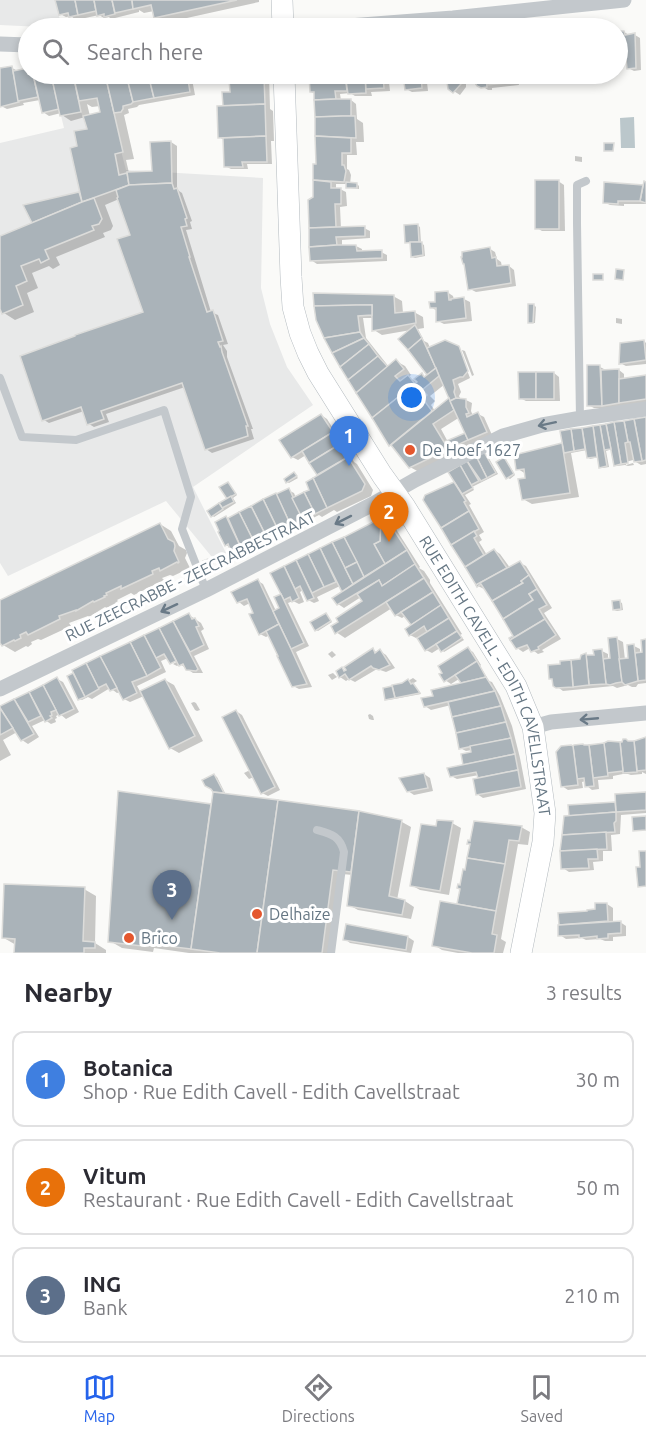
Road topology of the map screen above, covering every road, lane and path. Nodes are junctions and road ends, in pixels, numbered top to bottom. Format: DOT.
graph roads {
  1 [pos="282,0"];
  2 [pos="624,0"];
  3 [pos="283,18"];
  4 [pos="453,18"];
  5 [pos="0,44"];
  6 [pos="18,45"];
  7 [pos="285,84"];
  8 [pos="586,181"];
  9 [pos="0,378"];
  10 [pos="646,409"];
  11 [pos="580,418"];
  12 [pos="394,492"];
  13 [pos="206,590"];
  14 [pos="0,689"];
  15 [pos="646,713"];
  16 [pos="533,727"];
  17 [pos="317,830"];
  18 [pos="332,953"];
  19 [pos="521,953"];
  1 -- 3 [label="street"];
  2 -- 4 [label="street"];
  5 -- 6 [label="street"];
  7 -- 12 [label="street, RUE EDITH CAVELL - EDITH CAVELLSTRAAT"];
  8 -- 11 [label="lane"];
  9 -- 13 [label="lane"];
  10 -- 11 [label="street, RUE ZEECRABBE - ZEECRABBESTRAAT"];
  11 -- 12 [label="street, RUE ZEECRABBE - ZEECRABBESTRAAT, one-way"];
  12 -- 13 [label="street, RUE ZEECRABBE - ZEECRABBESTRAAT, one-way"];
  12 -- 16 [label="street, RUE EDITH CAVELL - EDITH CAVELLSTRAAT"];
  13 -- 14 [label="street, RUE ZEECRABBE - ZEECRABBESTRAAT, one-way"];
  15 -- 16 [label="street, one-way"];
  16 -- 19 [label="street, RUE EDITH CAVELL - EDITH CAVELLSTRAAT"];
  17 -- 18 [label="lane"];
}
